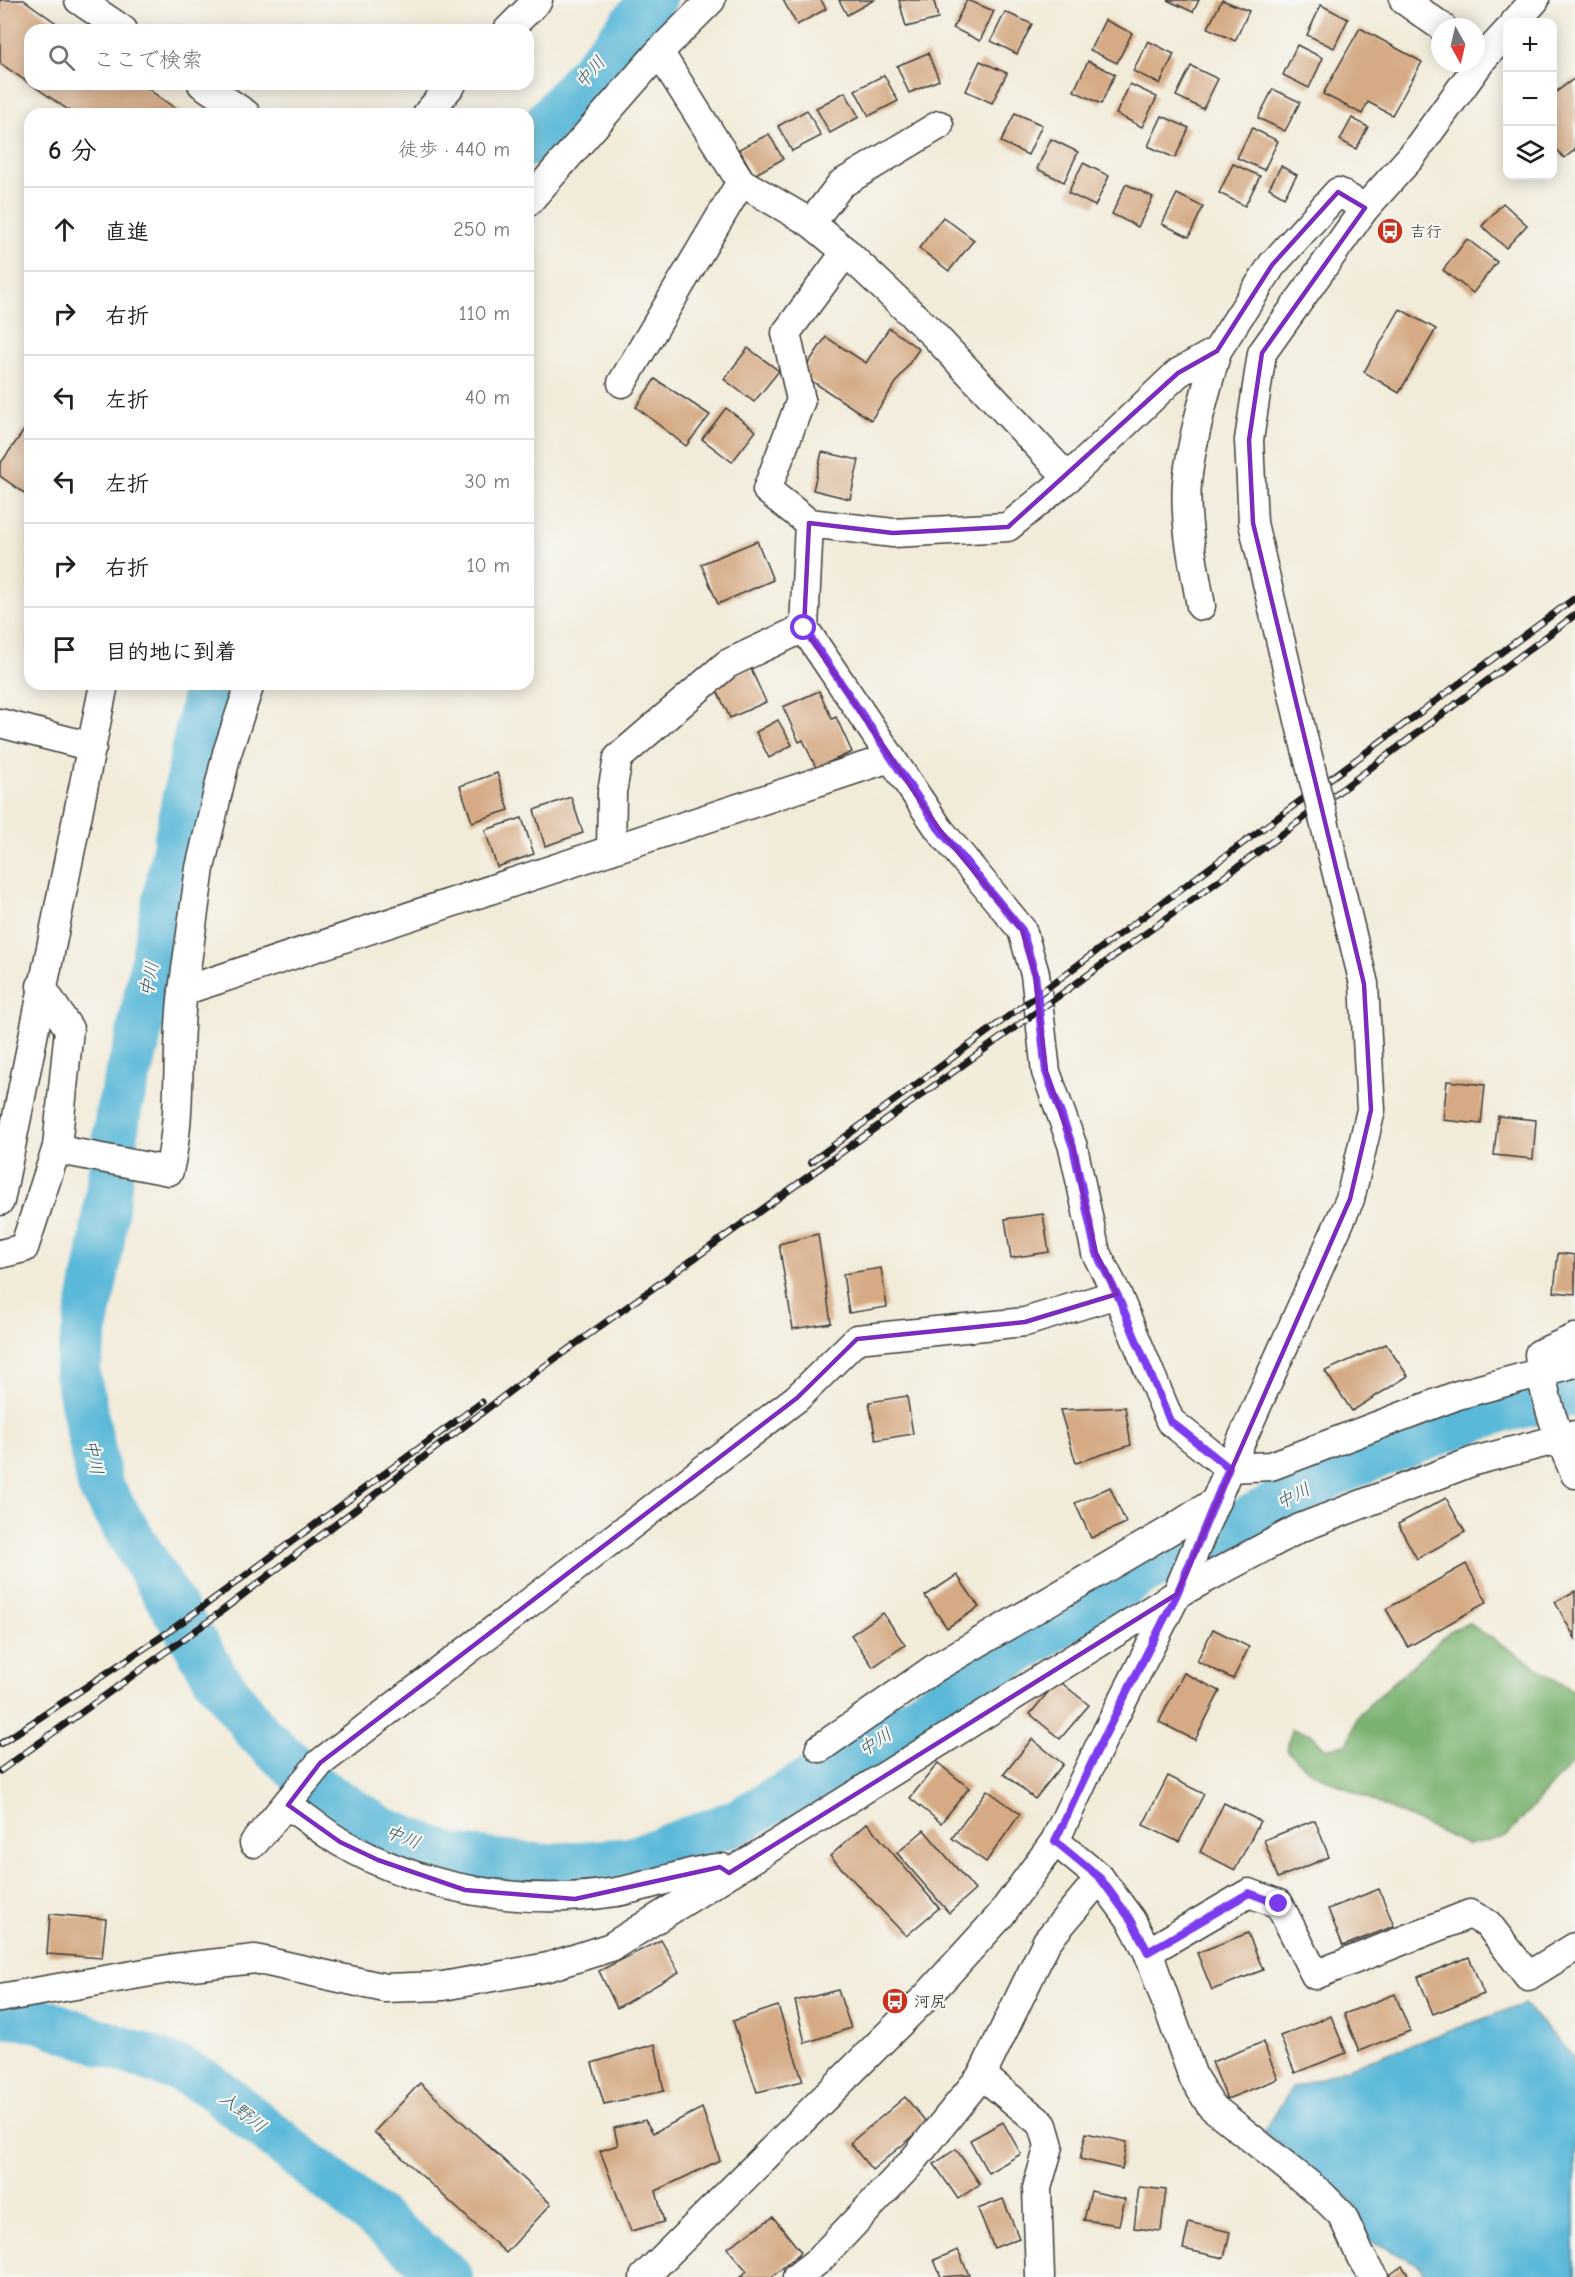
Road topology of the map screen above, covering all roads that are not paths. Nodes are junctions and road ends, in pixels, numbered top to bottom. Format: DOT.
graph roads {
  1 [pos="79,0"];
  2 [pos="538,0"];
  3 [pos="711,0"];
  4 [pos="1404,0"];
  5 [pos="1535,0"];
  6 [pos="1519,18"];
  7 [pos="1431,19"];
  8 [pos="114,24"];
  9 [pos="514,24"];
  10 [pos="1503,35"];
  11 [pos="1485,50"];
  12 [pos="659,52"];
  13 [pos="1468,72"];
  14 [pos="211,90"];
  15 [pos="447,90"];
  16 [pos="237,108"];
  17 [pos="432,108"];
  18 [pos="939,125"];
  19 [pos="741,182"];
  20 [pos="534,194"];
  21 [pos="1365,208"];
  22 [pos="811,223"];
  23 [pos="846,252"];
  24 [pos="1217,351"];
  25 [pos="622,383"];
  26 [pos="1068,478"];
  27 [pos="809,523"];
  28 [pos="1201,606"];
  29 [pos="804,628"];
  30 [pos="103,690"];
  31 [pos="248,690"];
  32 [pos="0,723"];
  33 [pos="92,747"];
  34 [pos="890,758"];
  35 [pos="611,850"];
  36 [pos="42,986"];
  37 [pos="183,991"];
  38 [pos="63,1150"];
  39 [pos="0,1201"];
  40 [pos="0,1254"];
  41 [pos="1117,1294"];
  42 [pos="1575,1338"];
  43 [pos="1575,1363"];
  44 [pos="1542,1379"];
  45 [pos="1564,1435"];
  46 [pos="1229,1468"];
  47 [pos="1575,1474"];
  48 [pos="1216,1501"];
  49 [pos="1177,1594"];
  50 [pos="820,1748"];
  51 [pos="290,1802"];
  52 [pos="1055,1841"];
  53 [pos="254,1843"];
  54 [pos="729,1873"];
  55 [pos="1100,1878"];
  56 [pos="1575,1947"];
  57 [pos="1148,1952"];
  58 [pos="0,1998"];
  59 [pos="982,2075"];
  60 [pos="644,2277"];
  61 [pos="797,2277"];
  62 [pos="1040,2277"];
  63 [pos="1374,2277"];
  1 -- 8 [label="street"];
  2 -- 9 [label="street"];
  3 -- 12 [label="street"];
  4 -- 7 [label="street"];
  5 -- 6 [label="street"];
  10 -- 11 [label="street"];
  12 -- 19 [label="street"];
  12 -- 20 [label="street"];
  13 -- 21 [label="street"];
  14 -- 16 [label="street"];
  15 -- 17 [label="street"];
  18 -- 22 [label="street"];
  19 -- 22 [label="street"];
  19 -- 25 [label="street"];
  21 -- 24 [label="street"];
  21 -- 46 [label="street, bridge"];
  22 -- 23 [label="street"];
  23 -- 26 [label="street"];
  23 -- 27 [label="street"];
  24 -- 26 [label="street"];
  24 -- 28 [label="street"];
  26 -- 27 [label="street"];
  27 -- 29 [label="street"];
  29 -- 34 [label="street"];
  29 -- 35 [label="street"];
  30 -- 33 [label="street"];
  31 -- 37 [label="street"];
  32 -- 33 [label="street"];
  33 -- 36 [label="street"];
  34 -- 35 [label="street"];
  34 -- 41 [label="street"];
  35 -- 37 [label="street"];
  36 -- 38 [label="street"];
  36 -- 39 [label="street"];
  37 -- 38 [label="street"];
  38 -- 40 [label="street"];
  41 -- 46 [label="street"];
  41 -- 51 [label="street"];
  42 -- 44 [label="street"];
  43 -- 44 [label="street"];
  44 -- 45 [label="street"];
  44 -- 46 [label="street"];
  45 -- 47 [label="street"];
  45 -- 49 [label="street"];
  46 -- 48 [label="street"];
  48 -- 49 [label="street"];
  48 -- 50 [label="street"];
  49 -- 52 [label="street"];
  49 -- 54 [label="street"];
  51 -- 53 [label="street"];
  51 -- 54 [label="street"];
  52 -- 55 [label="street"];
  52 -- 60 [label="street"];
  54 -- 58 [label="street"];
  55 -- 57 [label="street"];
  55 -- 59 [label="street"];
  56 -- 57 [label="street"];
  57 -- 63 [label="street"];
  59 -- 61 [label="street"];
  59 -- 62 [label="street"];
}
